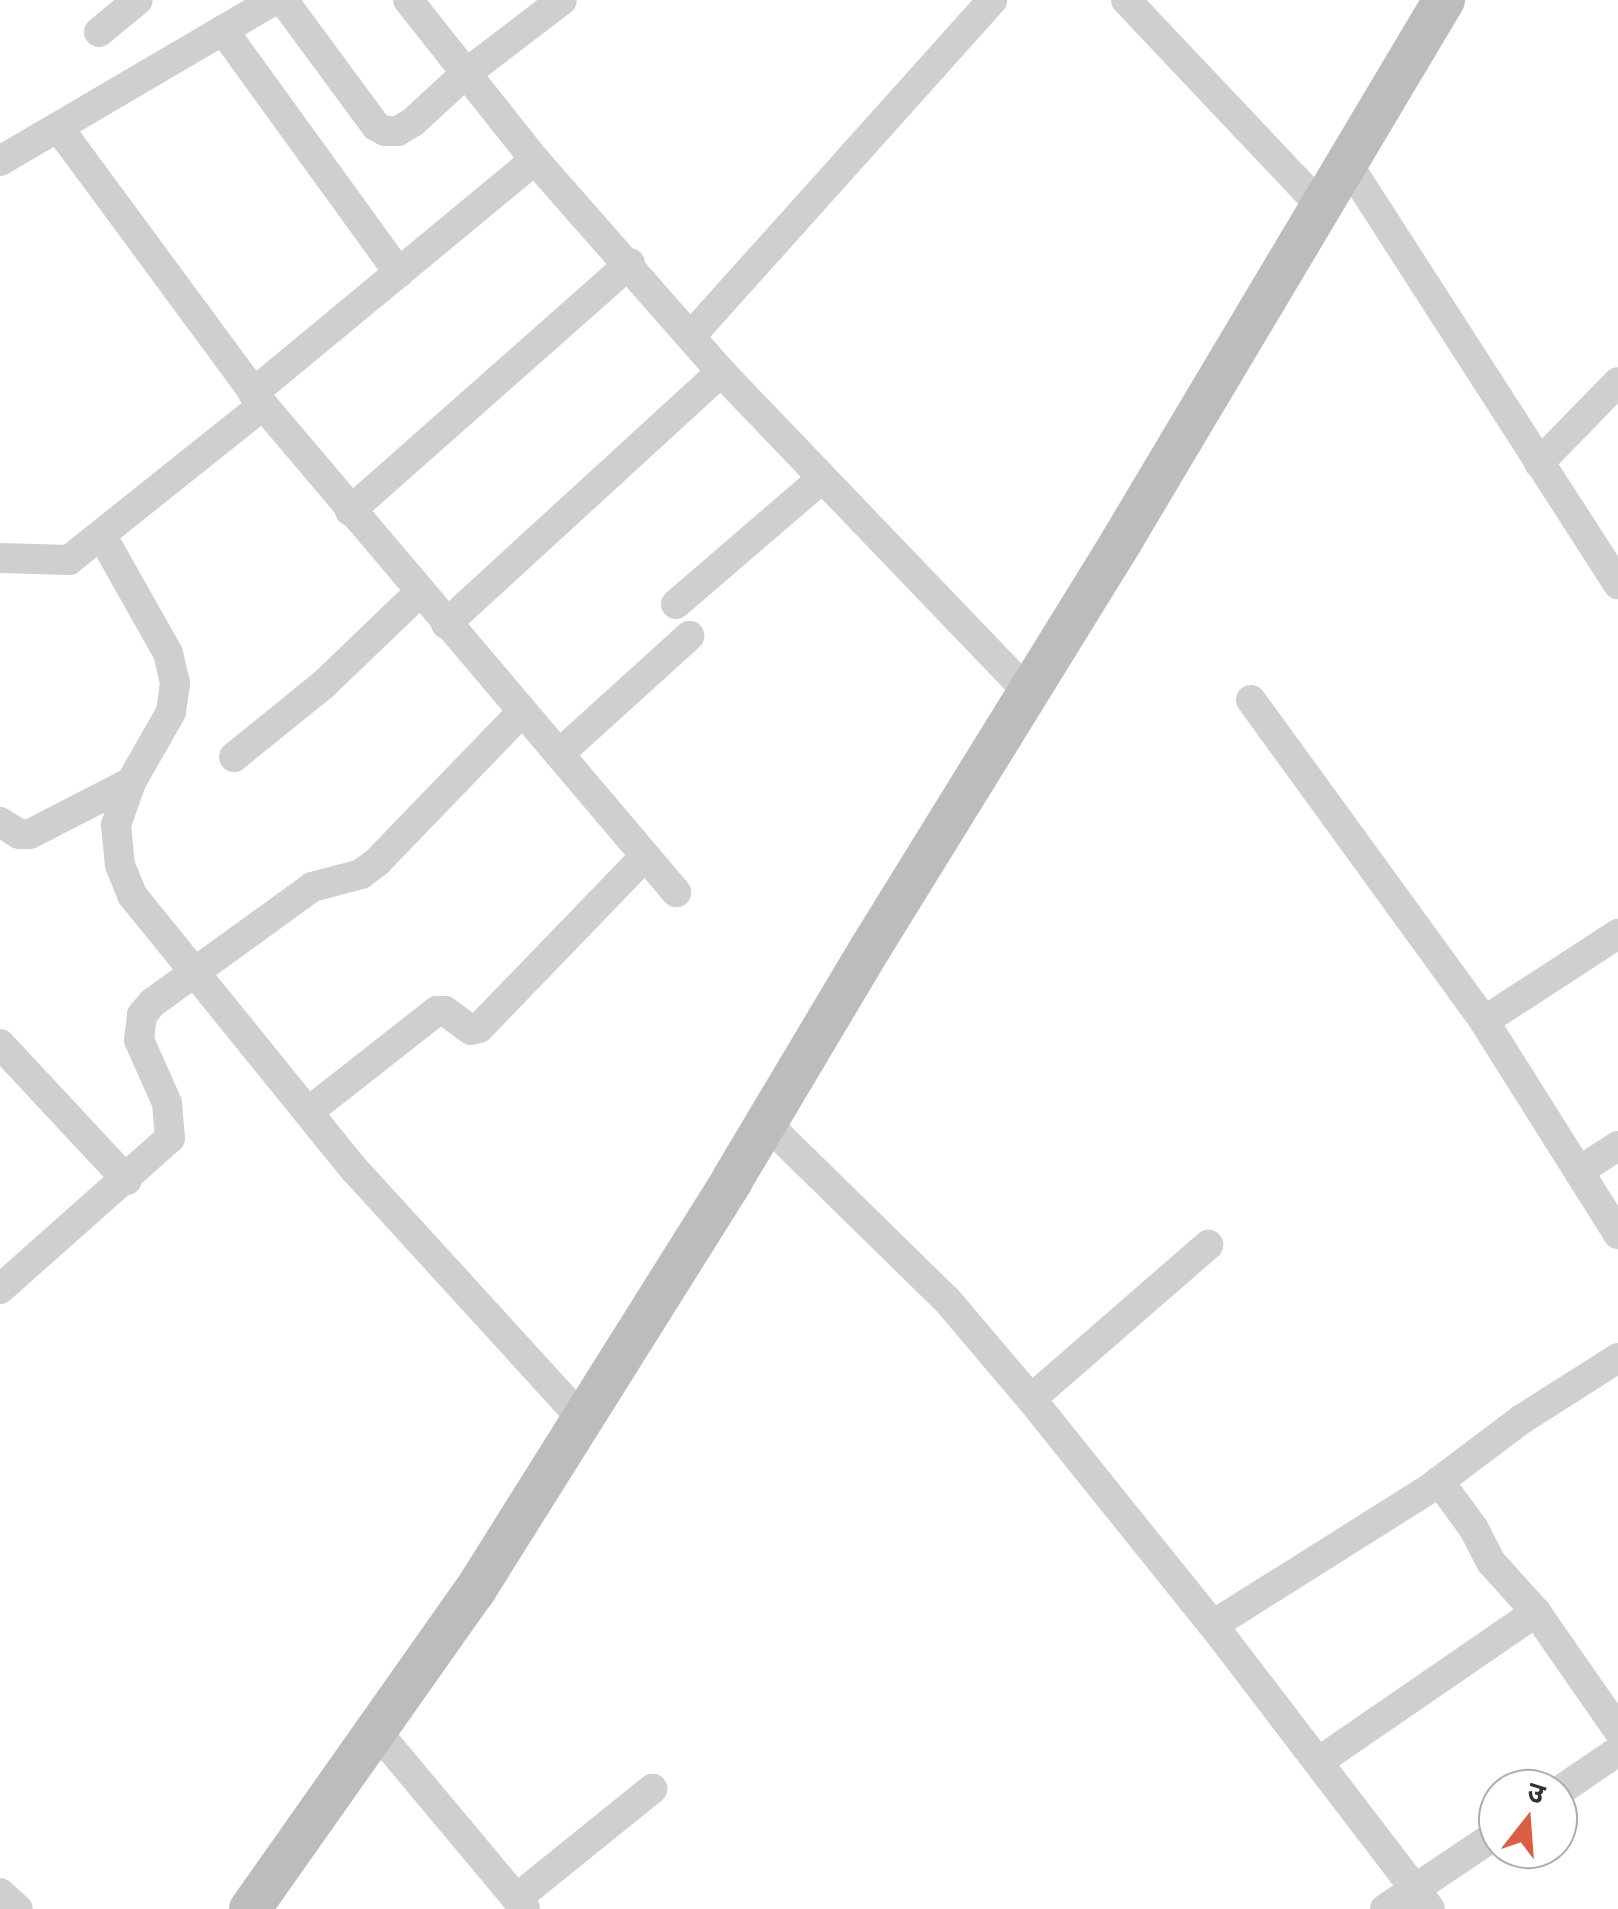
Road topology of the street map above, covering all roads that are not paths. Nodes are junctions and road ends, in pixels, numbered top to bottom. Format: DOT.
graph roads {
  1 [pos="138,0"];
  2 [pos="274,0"];
  3 [pos="283,0"];
  4 [pos="408,0"];
  5 [pos="562,0"];
  6 [pos="992,0"];
  7 [pos="1126,0"];
  8 [pos="1444,0"];
  9 [pos="223,30"];
  10 [pos="99,32"];
  11 [pos="464,75"];
  12 [pos="58,127"];
  13 [pos="535,160"];
  14 [pos="0,162"];
  15 [pos="1347,162"];
  16 [pos="1321,206"];
  17 [pos="630,263"];
  18 [pos="398,273"];
  19 [pos="691,336"];
  20 [pos="721,372"];
  21 [pos="1618,382"];
  22 [pos="258,399"];
  23 [pos="1538,463"];
  24 [pos="820,480"];
  25 [pos="350,511"];
  26 [pos="102,536"];
  27 [pos="0,558"];
  28 [pos="1618,584"];
  29 [pos="420,593"];
  30 [pos="676,604"];
  31 [pos="446,624"];
  32 [pos="690,636"];
  33 [pos="1028,692"];
  34 [pos="1251,700"];
  35 [pos="522,712"];
  36 [pos="559,754"];
  37 [pos="234,757"];
  38 [pos="131,782"];
  39 [pos="0,822"];
  40 [pos="645,856"];
  41 [pos="676,892"];
  42 [pos="1618,934"];
  43 [pos="195,973"];
  44 [pos="1484,1021"];
  45 [pos="0,1044"];
  46 [pos="308,1112"];
  47 [pos="766,1123"];
  48 [pos="1618,1146"];
  49 [pos="1579,1171"];
  50 [pos="127,1180"];
  51 [pos="1618,1234"];
  52 [pos="1208,1245"];
  53 [pos="0,1289"];
  54 [pos="1618,1358"];
  55 [pos="1031,1399"];
  56 [pos="582,1419"];
  57 [pos="1439,1481"];
  58 [pos="1536,1612"];
  59 [pos="1213,1625"];
  60 [pos="1618,1730"];
  61 [pos="378,1733"];
  62 [pos="1618,1751"];
  63 [pos="1318,1762"];
  64 [pos="1578,1778"];
  65 [pos="652,1789"];
  66 [pos="1478,1851"];
  67 [pos="0,1893"];
  68 [pos="1423,1899"];
  69 [pos="521,1904"];
  70 [pos="18,1909"];
  71 [pos="250,1909"];
  72 [pos="1384,1909"];
  1 -- 10 [label="street"];
  2 -- 9 [label="street"];
  3 -- 11 [label="street"];
  4 -- 11 [label="street"];
  5 -- 11 [label="street"];
  6 -- 19 [label="street"];
  7 -- 16 [label="street"];
  8 -- 15 [label="street"];
  9 -- 12 [label="street"];
  9 -- 18 [label="street"];
  11 -- 13 [label="street"];
  12 -- 14 [label="street"];
  12 -- 22 [label="street"];
  13 -- 17 [label="street"];
  13 -- 18 [label="street"];
  15 -- 16 [label="street"];
  15 -- 23 [label="street"];
  16 -- 33 [label="street"];
  17 -- 19 [label="street"];
  17 -- 25 [label="street"];
  18 -- 22 [label="street"];
  19 -- 20 [label="street"];
  20 -- 24 [label="street"];
  20 -- 31 [label="street"];
  21 -- 23 [label="street"];
  22 -- 25 [label="street"];
  22 -- 26 [label="street"];
  23 -- 28 [label="street"];
  24 -- 30 [label="street"];
  24 -- 33 [label="street"];
  25 -- 29 [label="street"];
  26 -- 27 [label="street"];
  26 -- 38 [label="street"];
  29 -- 31 [label="street"];
  29 -- 37 [label="street"];
  31 -- 35 [label="street"];
  32 -- 36 [label="street"];
  33 -- 47 [label="street"];
  34 -- 44 [label="street"];
  35 -- 36 [label="street"];
  35 -- 43 [label="street"];
  36 -- 40 [label="street"];
  38 -- 39 [label="street"];
  38 -- 43 [label="street"];
  40 -- 41 [label="street"];
  40 -- 46 [label="street"];
  42 -- 44 [label="street"];
  43 -- 46 [label="street"];
  43 -- 50 [label="street"];
  44 -- 49 [label="street"];
  45 -- 50 [label="street"];
  46 -- 56 [label="street"];
  47 -- 55 [label="street"];
  47 -- 56 [label="street"];
  48 -- 49 [label="street"];
  49 -- 51 [label="street"];
  50 -- 53 [label="street"];
  52 -- 55 [label="street"];
  54 -- 57 [label="street"];
  55 -- 59 [label="street"];
  56 -- 61 [label="street"];
  57 -- 58 [label="street"];
  57 -- 59 [label="street"];
  58 -- 60 [label="street"];
  58 -- 63 [label="street"];
  59 -- 63 [label="street"];
  61 -- 69 [label="street"];
  61 -- 71 [label="street"];
  62 -- 64 [label="street"];
  63 -- 68 [label="street"];
  65 -- 69 [label="street"];
  66 -- 68 [label="street"];
  67 -- 70 [label="street"];
  68 -- 72 [label="street"];
}
